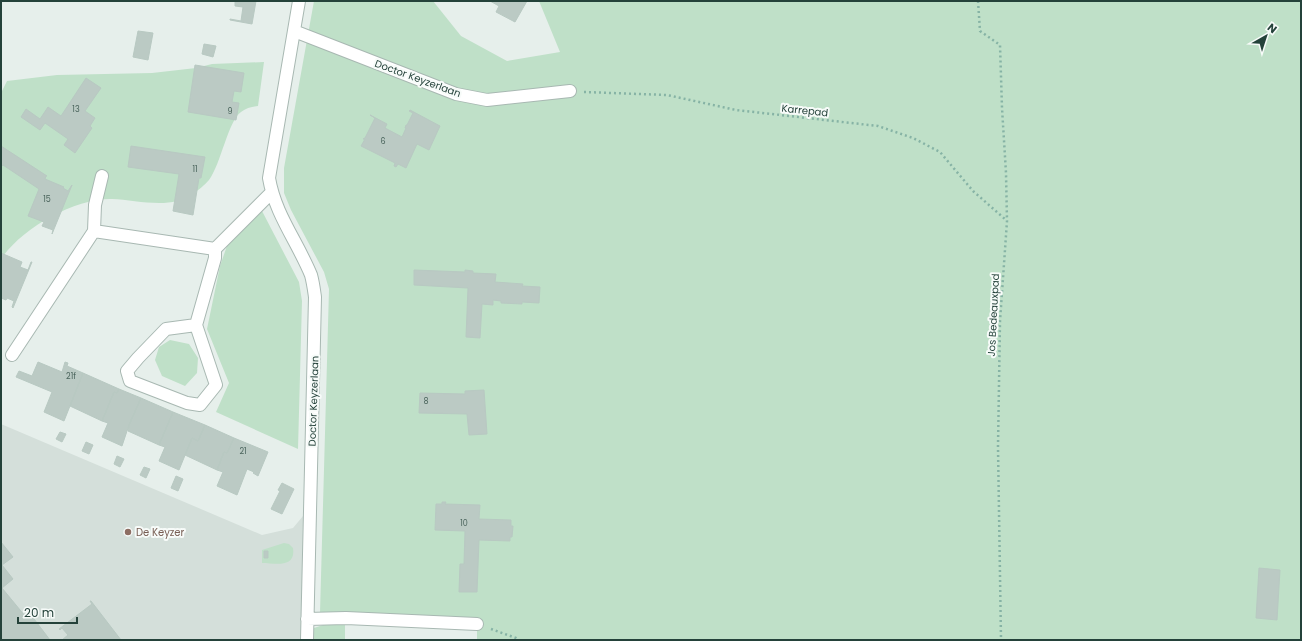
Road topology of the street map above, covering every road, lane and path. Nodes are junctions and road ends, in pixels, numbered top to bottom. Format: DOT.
graph roads {
  1 [pos="299,1"];
  2 [pos="978,1"];
  3 [pos="294,32"];
  4 [pos="570,91"];
  5 [pos="102,176"];
  6 [pos="271,193"];
  7 [pos="1007,221"];
  8 [pos="94,231"];
  9 [pos="215,249"];
  10 [pos="196,325"];
  11 [pos="12,355"];
  12 [pos="307,619"];
  13 [pos="477,624"];
  14 [pos="307,640"];
  15 [pos="519,640"];
  16 [pos="1001,640"];
  1 -- 3 [label="street, Doctor Keyzerlaan"];
  2 -- 7 [label="path, Jos Bedeauxpad"];
  3 -- 4 [label="street, Doctor Keyzerlaan"];
  3 -- 6 [label="street, Doctor Keyzerlaan"];
  4 -- 7 [label="path, Karrepad"];
  5 -- 8 [label="street"];
  6 -- 9 [label="street"];
  6 -- 12 [label="street, Doctor Keyzerlaan"];
  7 -- 16 [label="path, Jos Bedeauxpad"];
  8 -- 9 [label="street"];
  8 -- 11 [label="street"];
  9 -- 10 [label="street"];
  10 -- 10 [label="street"];
  12 -- 13 [label="street"];
  12 -- 14 [label="street, Doctor Keyzerlaan"];
  13 -- 15 [label="path"];
}
